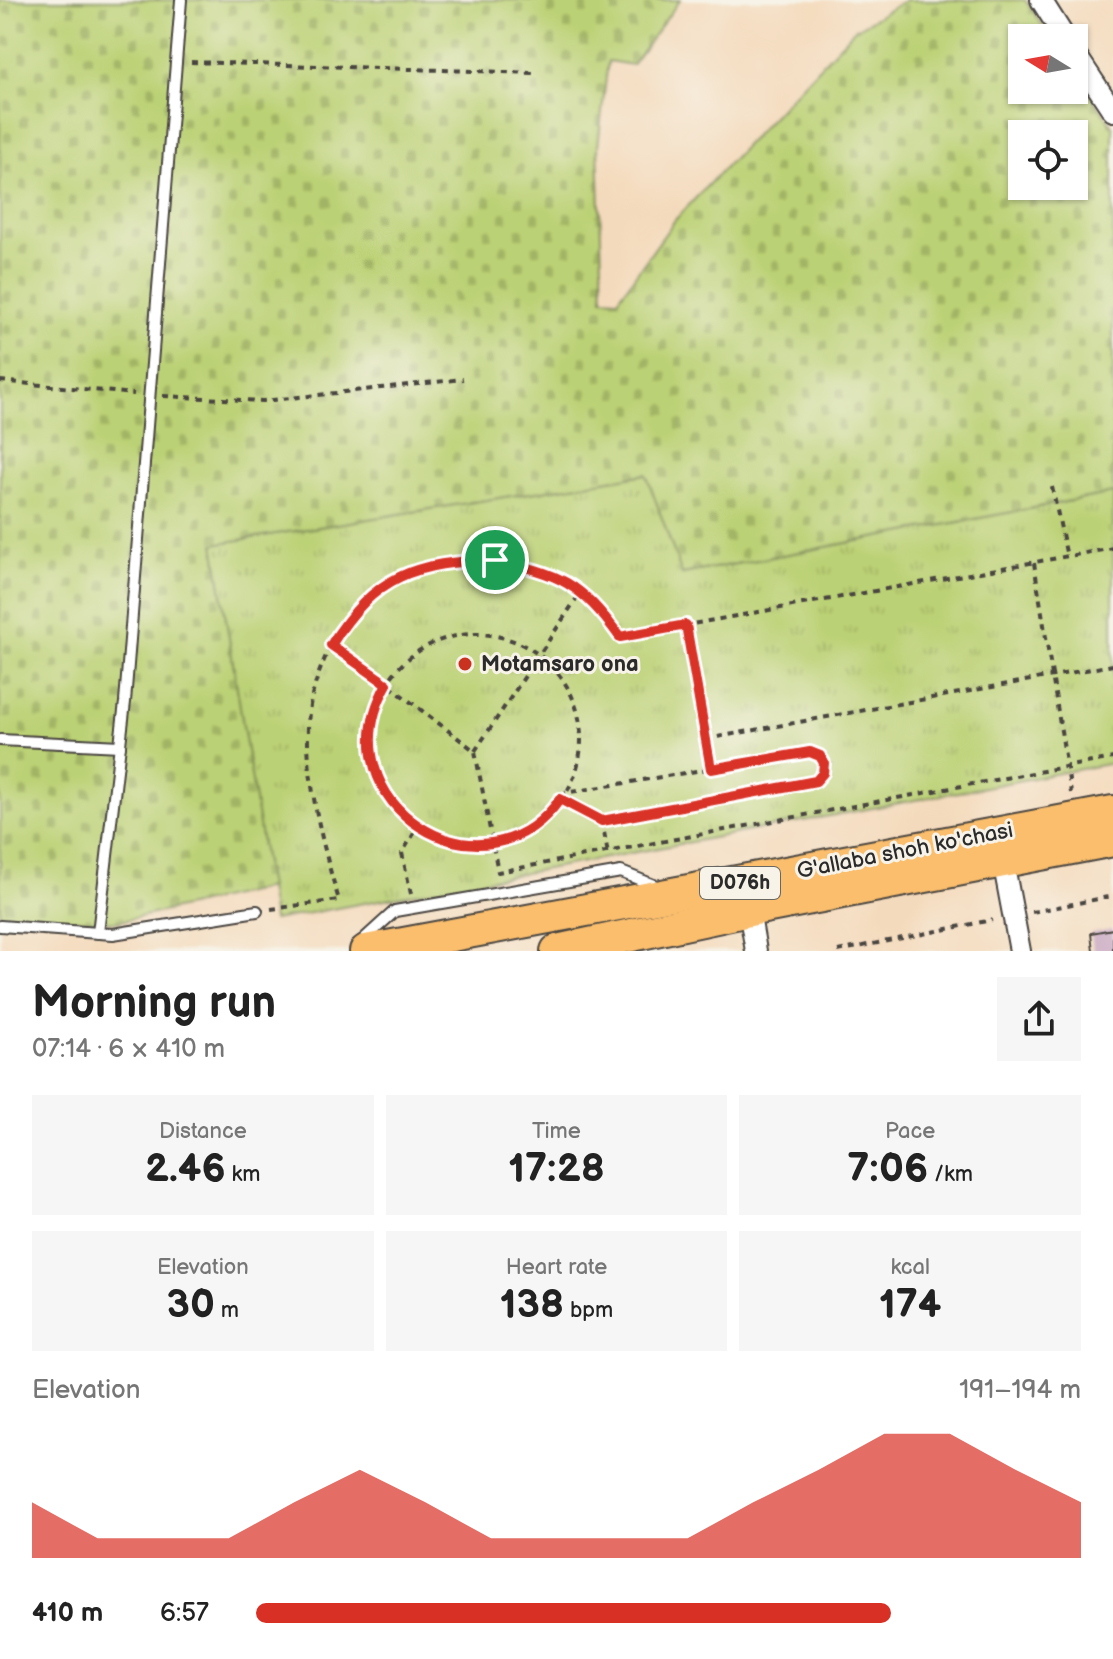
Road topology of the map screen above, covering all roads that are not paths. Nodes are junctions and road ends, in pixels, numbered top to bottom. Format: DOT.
graph roads {
  1 [pos="181,0"];
  2 [pos="1041,0"];
  3 [pos="1056,24"];
  4 [pos="1088,73"];
  5 [pos="1113,111"];
  6 [pos="0,740"];
  7 [pos="120,746"];
  8 [pos="1113,812"];
  9 [pos="1113,840"];
  10 [pos="1003,861"];
  11 [pos="677,895"];
  12 [pos="749,910"];
  13 [pos="257,911"];
  14 [pos="0,926"];
  15 [pos="98,933"];
  16 [pos="351,951"];
  17 [pos="366,951"];
  18 [pos="557,951"];
  19 [pos="756,951"];
  20 [pos="1020,951"];
  1 -- 7 [label="lane"];
  2 -- 3 [label="street"];
  4 -- 5 [label="street"];
  6 -- 7 [label="lane"];
  7 -- 15 [label="lane"];
  8 -- 11 [label="main road, G'allaba shoh ko'chasi / D076h"];
  9 -- 10 [label="main road, G'allaba shoh ko'chasi / D076h"];
  10 -- 12 [label="main road, G'allaba shoh ko'chasi / D076h"];
  10 -- 20 [label="street"];
  11 -- 16 [label="lane"];
  11 -- 17 [label="main road, G'allaba shoh ko'chasi / D076h"];
  12 -- 18 [label="main road, G'allaba shoh ko'chasi / D076h"];
  12 -- 19 [label="street"];
  13 -- 15 [label="lane"];
  14 -- 15 [label="lane"];
}
